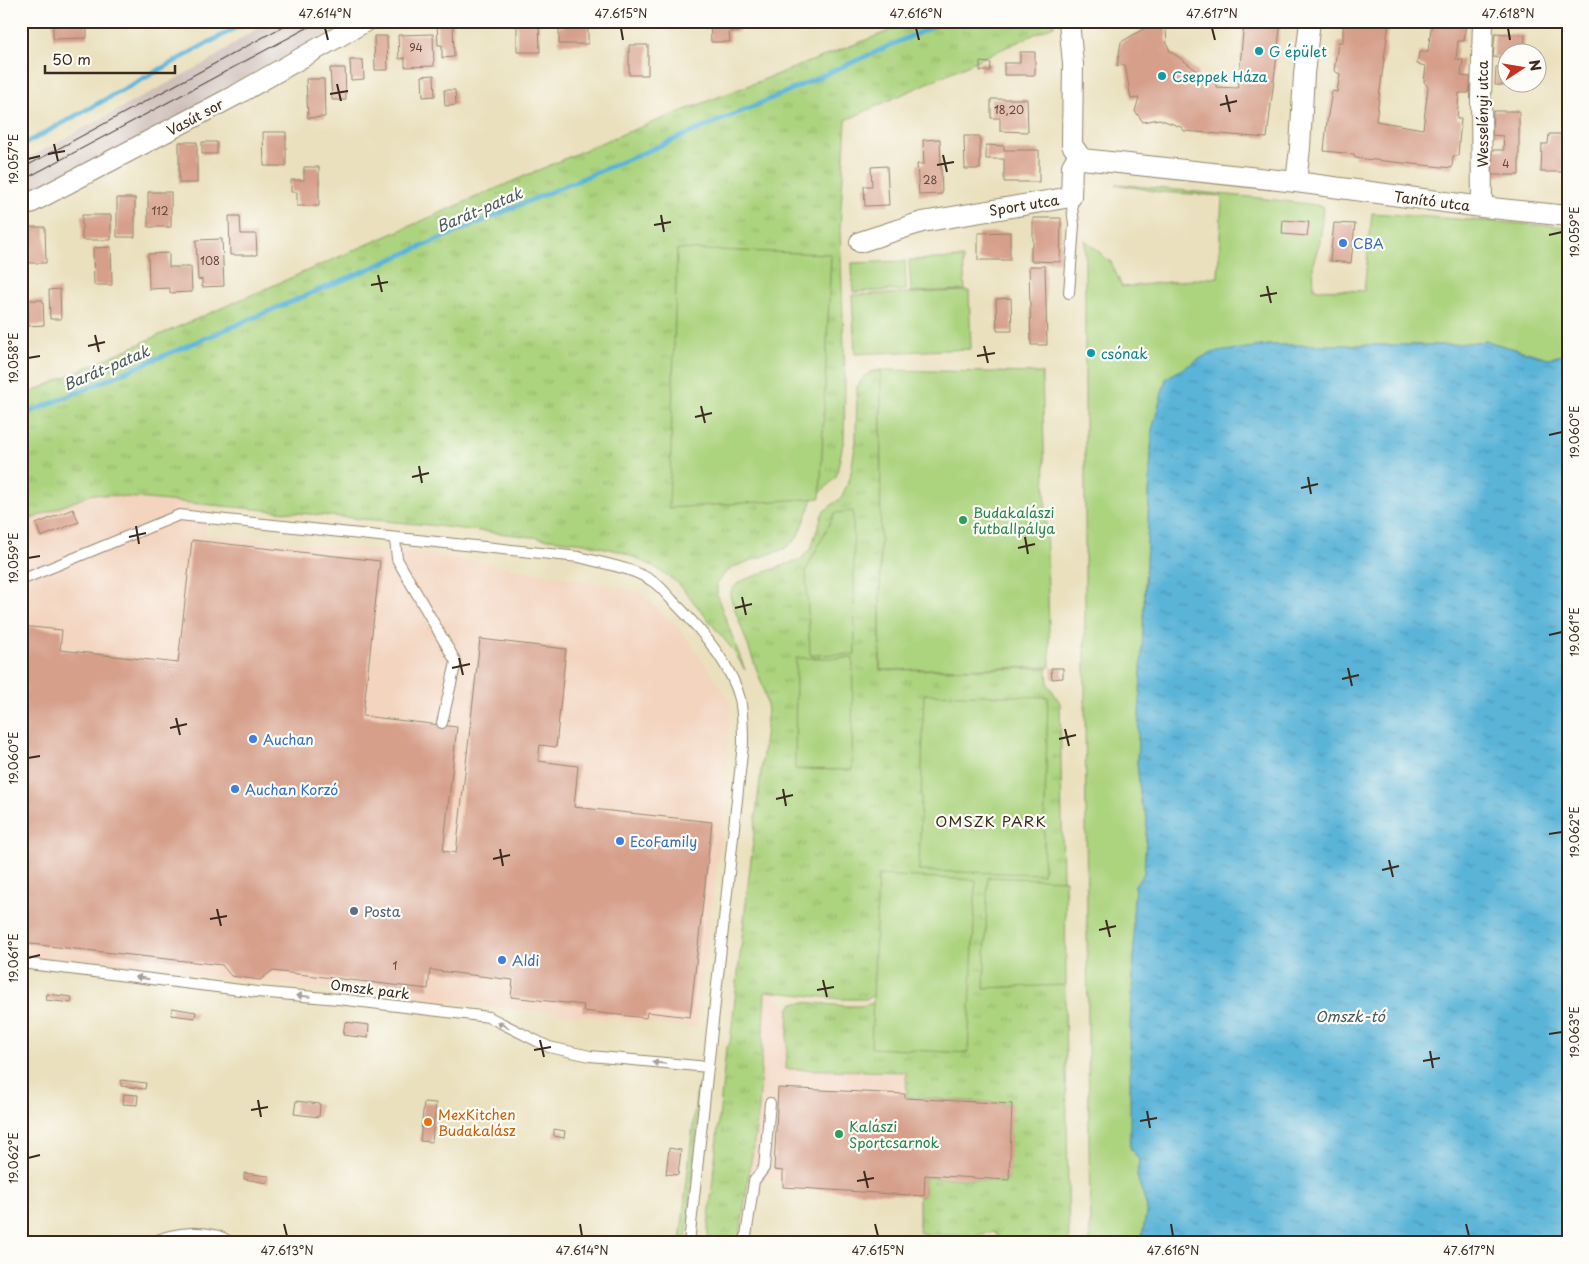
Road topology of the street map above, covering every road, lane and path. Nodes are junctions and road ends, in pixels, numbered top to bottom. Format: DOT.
graph roads {
  1 [pos="366,21"];
  2 [pos="1069,21"];
  3 [pos="1310,21"];
  4 [pos="1483,21"];
  5 [pos="1078,156"];
  6 [pos="1296,182"];
  7 [pos="1071,197"];
  8 [pos="1482,207"];
  9 [pos="21,208"];
  10 [pos="1568,216"];
  11 [pos="860,242"];
  12 [pos="1069,293"];
  13 [pos="395,539"];
  14 [pos="21,580"];
  15 [pos="442,723"];
  16 [pos="21,963"];
  17 [pos="708,1067"];
  18 [pos="770,1103"];
  19 [pos="230,1242"];
  20 [pos="151,1243"];
  21 [pos="689,1243"];
  22 [pos="745,1243"];
  1 -- 9 [label="street, Vasút sor"];
  2 -- 5 [label="street, Sport utca"];
  3 -- 6 [label="street"];
  4 -- 8 [label="street, Wesselényi utca"];
  5 -- 6 [label="street, Tanító utca"];
  5 -- 7 [label="street, Sport utca"];
  6 -- 8 [label="street, Tanító utca"];
  7 -- 11 [label="street, Sport utca"];
  7 -- 12 [label="lane"];
  8 -- 10 [label="street, Tanító utca"];
  13 -- 14 [label="lane"];
  13 -- 15 [label="lane"];
  13 -- 17 [label="lane"];
  17 -- 16 [label="lane, Omszk park, one-way"];
  17 -- 21 [label="lane"];
  18 -- 22 [label="lane"];
  19 -- 20 [label="lane"];
}
